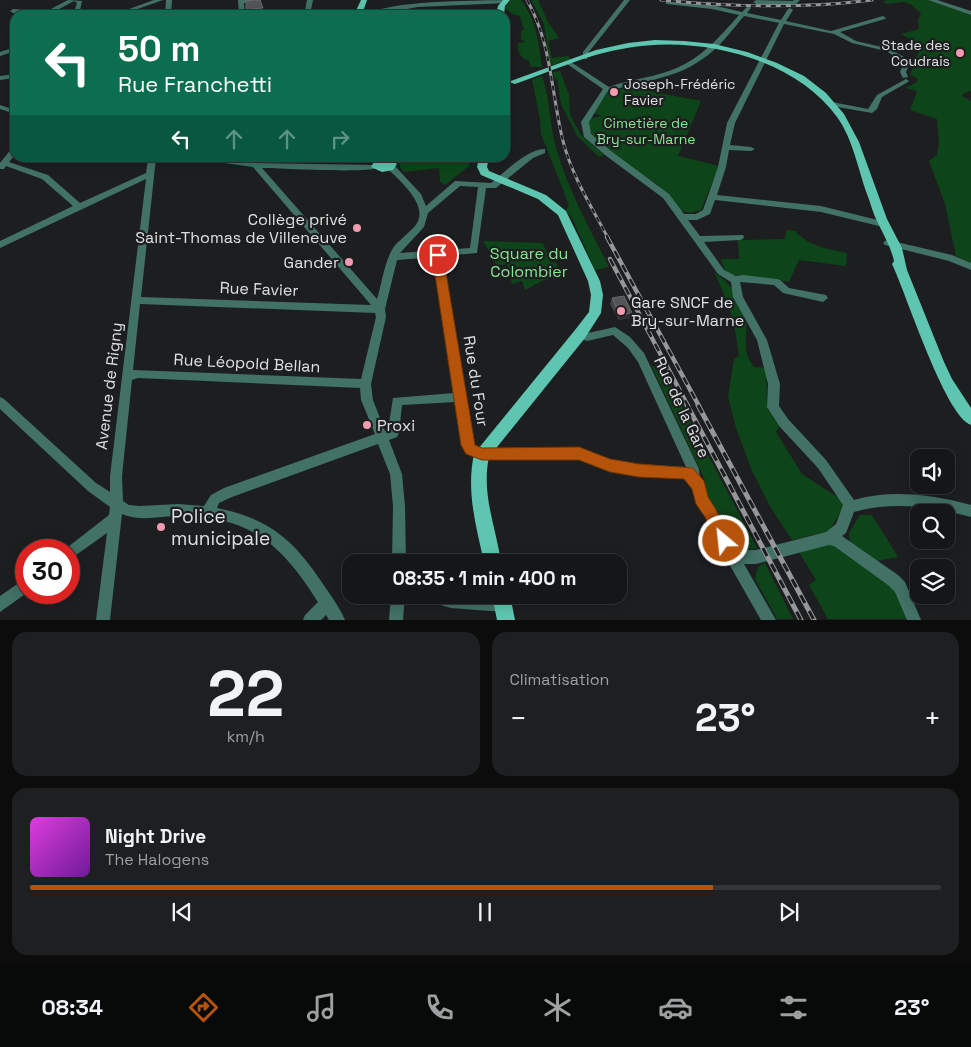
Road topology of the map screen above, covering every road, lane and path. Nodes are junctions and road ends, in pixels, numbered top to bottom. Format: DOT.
graph roads {
  1 [pos="72,0"];
  2 [pos="76,0"];
  3 [pos="160,0"];
  4 [pos="259,0"];
  5 [pos="628,0"];
  6 [pos="685,0"];
  7 [pos="798,0"];
  8 [pos="931,0"];
  9 [pos="241,1"];
  10 [pos="506,1"];
  11 [pos="705,1"];
  12 [pos="429,2"];
  13 [pos="668,3"];
  14 [pos="754,4"];
  15 [pos="54,10"];
  16 [pos="78,10"];
  17 [pos="130,10"];
  18 [pos="384,10"];
  19 [pos="790,10"];
  20 [pos="971,13"];
  21 [pos="743,14"];
  22 [pos="883,18"];
  23 [pos="783,22"];
  24 [pos="836,33"];
  25 [pos="714,48"];
  26 [pos="585,58"];
  27 [pos="762,61"];
  28 [pos="569,63"];
  29 [pos="510,84"];
  30 [pos="608,89"];
  31 [pos="832,104"];
  32 [pos="727,146"];
  33 [pos="751,148"];
  34 [pos="542,151"];
  35 [pos="10,156"];
  36 [pos="152,162"];
  37 [pos="258,162"];
  38 [pos="273,162"];
  39 [pos="382,162"];
  40 [pos="386,162"];
  41 [pos="484,162"];
  42 [pos="2,166"];
  43 [pos="151,174"];
  44 [pos="500,180"];
  45 [pos="482,186"];
  46 [pos="418,196"];
  47 [pos="442,196"];
  48 [pos="712,197"];
  49 [pos="78,206"];
  50 [pos="424,212"];
  51 [pos="682,217"];
  52 [pos="883,224"];
  53 [pos="740,237"];
  54 [pos="699,239"];
  55 [pos="892,244"];
  56 [pos="0,245"];
  57 [pos="438,255"];
  58 [pos="393,257"];
  59 [pos="971,268"];
  60 [pos="735,280"];
  61 [pos="823,298"];
  62 [pos="137,300"];
  63 [pos="380,308"];
  64 [pos="580,334"];
  65 [pos="128,376"];
  66 [pos="366,384"];
  67 [pos="460,397"];
  68 [pos="0,402"];
  69 [pos="971,420"];
  70 [pos="383,436"];
  71 [pos="482,454"];
  72 [pos="694,478"];
  73 [pos="117,505"];
  74 [pos="849,507"];
  75 [pos="971,511"];
  76 [pos="207,512"];
  77 [pos="115,519"];
  78 [pos="834,537"];
  79 [pos="80,545"];
  80 [pos="399,554"];
  81 [pos="491,554"];
  82 [pos="732,554"];
  83 [pos="756,556"];
  84 [pos="748,582"];
  85 [pos="15,593"];
  86 [pos="327,604"];
  87 [pos="397,604"];
  88 [pos="486,604"];
  89 [pos="0,605"];
  90 [pos="503,606"];
  91 [pos="103,620"];
  92 [pos="310,620"];
  93 [pos="338,620"];
  94 [pos="396,620"];
  95 [pos="769,620"];
  96 [pos="914,620"];
  1 -- 15 [label="street"];
  2 -- 16 [label="street"];
  3 -- 17 [label="street"];
  4 -- 9 [label="street"];
  5 -- 26 [label="street"];
  6 -- 11 [label="street"];
  7 -- 14 [label="street"];
  8 -- 20 [label="street"];
  10 -- 12 [label="street"];
  12 -- 18 [label="street"];
  13 -- 21 [label="street"];
  14 -- 21 [label="street"];
  19 -- 23 [label="street"];
  21 -- 23 [label="street"];
  21 -- 25 [label="street"];
  22 -- 24 [label="street"];
  23 -- 24 [label="street"];
  23 -- 27 [label="street"];
  24 -- 31 [label="street"];
  25 -- 26 [label="main road"];
  25 -- 27 [label="main road"];
  25 -- 30 [label="street"];
  26 -- 28 [label="main road"];
  27 -- 31 [label="main road"];
  27 -- 32 [label="street"];
  28 -- 29 [label="main road"];
  28 -- 30 [label="street"];
  30 -- 51 [label="street"];
  31 -- 52 [label="main road"];
  32 -- 33 [label="street"];
  32 -- 48 [label="street"];
  34 -- 44 [label="street"];
  35 -- 42 [label="street"];
  36 -- 43 [label="street, Avenue de Rigny"];
  37 -- 63 [label="street"];
  38 -- 39 [label="street"];
  40 -- 46 [label="street"];
  41 -- 44 [label="main road"];
  42 -- 49 [label="street"];
  43 -- 49 [label="street"];
  43 -- 62 [label="street, Avenue de Rigny"];
  44 -- 45 [label="street"];
  44 -- 64 [label="main road"];
  45 -- 47 [label="street"];
  45 -- 57 [label="street"];
  46 -- 47 [label="street"];
  46 -- 50 [label="street"];
  47 -- 50 [label="street"];
  48 -- 51 [label="street"];
  48 -- 52 [label="street"];
  49 -- 56 [label="street"];
  50 -- 58 [label="street"];
  51 -- 54 [label="street"];
  52 -- 55 [label="main road"];
  53 -- 54 [label="street"];
  54 -- 60 [label="street"];
  55 -- 59 [label="street"];
  55 -- 69 [label="main road"];
  57 -- 58 [label="street"];
  57 -- 67 [label="street, Rue du Four"];
  58 -- 63 [label="street"];
  60 -- 61 [label="street"];
  60 -- 74 [label="street"];
  62 -- 63 [label="street, Rue Favier"];
  62 -- 65 [label="street, Avenue de Rigny"];
  63 -- 66 [label="street"];
  64 -- 71 [label="main road"];
  64 -- 72 [label="street, Rue de la Gare"];
  65 -- 66 [label="street, Rue Léopold Bellan"];
  65 -- 73 [label="street, Avenue de Rigny"];
  66 -- 70 [label="street"];
  67 -- 70 [label="street"];
  67 -- 71 [label="street, Rue du Four"];
  68 -- 73 [label="street"];
  70 -- 76 [label="street"];
  70 -- 80 [label="street"];
  71 -- 72 [label="street"];
  71 -- 81 [label="main road"];
  72 -- 82 [label="street, Rue de la Gare"];
  73 -- 76 [label="street"];
  73 -- 77 [label="street, Avenue de Rigny"];
  74 -- 75 [label="street"];
  74 -- 78 [label="street"];
  76 -- 86 [label="street"];
  77 -- 79 [label="street"];
  77 -- 91 [label="street, Avenue de Rigny"];
  78 -- 83 [label="street"];
  78 -- 96 [label="street"];
  82 -- 83 [label="street"];
  82 -- 84 [label="street, Rue de la Gare"];
  83 -- 84 [label="street"];
  84 -- 95 [label="street, Rue de la Gare"];
  85 -- 89 [label="street"];
  86 -- 92 [label="street"];
  86 -- 93 [label="street"];
  87 -- 94 [label="street"];
  88 -- 90 [label="street"];
}
